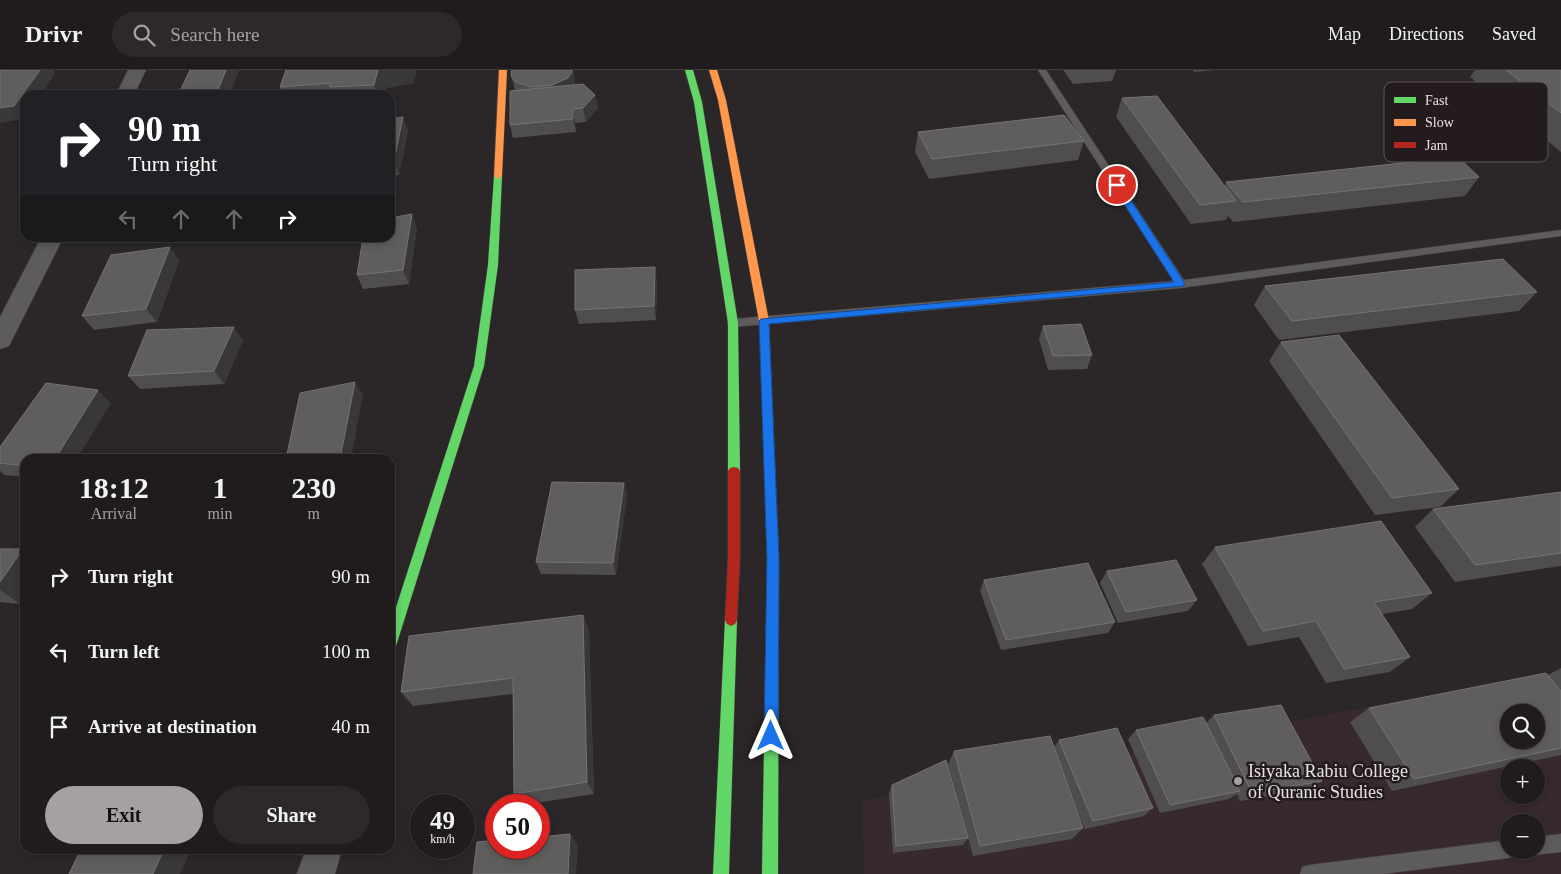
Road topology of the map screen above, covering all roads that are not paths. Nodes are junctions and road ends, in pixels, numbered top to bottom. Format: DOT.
graph roads {
  1 [pos="137,70"];
  2 [pos="502,70"];
  3 [pos="690,70"];
  4 [pos="713,70"];
  5 [pos="1042,70"];
  6 [pos="127,90"];
  7 [pos="1561,233"];
  8 [pos="50,242"];
  9 [pos="1181,284"];
  10 [pos="764,321"];
  11 [pos="733,323"];
  12 [pos="0,340"];
  13 [pos="395,630"];
  14 [pos="1561,843"];
  15 [pos="1545,845"];
  16 [pos="1500,851"];
  17 [pos="322,854"];
  18 [pos="316,874"];
  19 [pos="721,874"];
  20 [pos="770,874"];
  21 [pos="1309,874"];
  1 -- 6 [label="street"];
  2 -- 13 [label="main road"];
  3 -- 11 [label="main road"];
  4 -- 10 [label="main road"];
  5 -- 9 [label="lane"];
  7 -- 9 [label="lane"];
  8 -- 12 [label="street"];
  9 -- 10 [label="lane"];
  10 -- 11 [label="lane"];
  10 -- 20 [label="main road"];
  11 -- 19 [label="main road"];
  14 -- 15 [label="lane"];
  16 -- 21 [label="lane"];
  17 -- 18 [label="street"];
}
